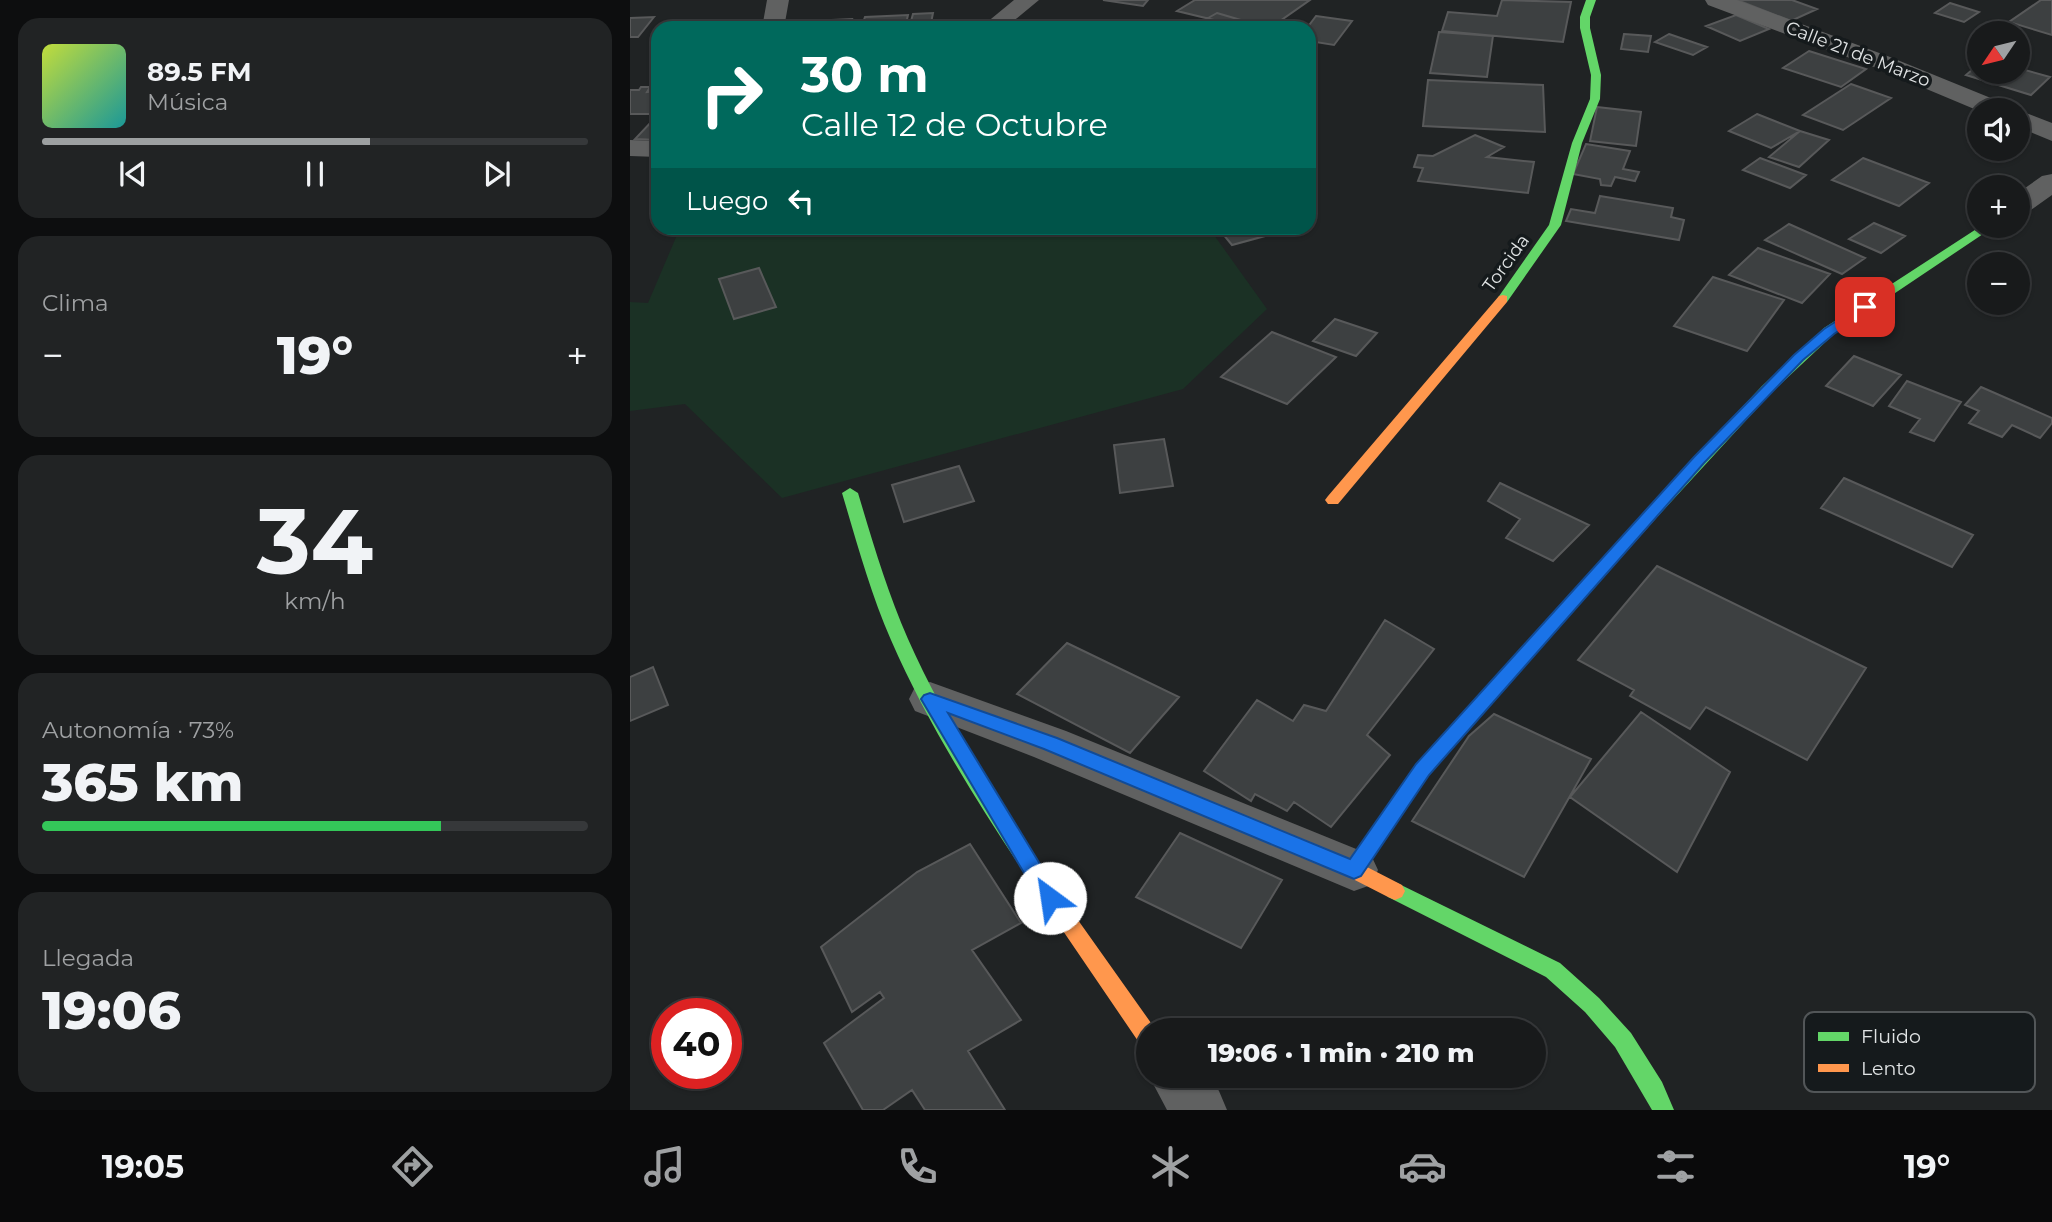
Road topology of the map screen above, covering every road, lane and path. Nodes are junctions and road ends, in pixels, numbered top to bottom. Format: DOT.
graph roads {
  1 [pos="778,0"];
  2 [pos="1028,0"];
  3 [pos="1591,0"];
  4 [pos="1716,0"];
  5 [pos="774,21"];
  6 [pos="1000,21"];
  7 [pos="1970,98"];
  8 [pos="2030,123"];
  9 [pos="2052,133"];
  10 [pos="630,148"];
  11 [pos="651,149"];
  12 [pos="2052,182"];
  13 [pos="2030,198"];
  14 [pos="1971,238"];
  15 [pos="850,493"];
  16 [pos="1333,500"];
  17 [pos="930,699"];
  18 [pos="1354,870"];
  19 [pos="1136,1020"];
  20 [pos="1184,1088"];
  21 [pos="1200,1110"];
  22 [pos="1663,1110"];
  1 -- 5 [label="street"];
  2 -- 6 [label="street"];
  3 -- 16 [label="street, Torcida"];
  4 -- 7 [label="street, Calle 21 de Marzo"];
  8 -- 9 [label="street"];
  10 -- 11 [label="street"];
  12 -- 13 [label="street"];
  14 -- 18 [label="street"];
  15 -- 17 [label="street"];
  17 -- 18 [label="street"];
  17 -- 19 [label="street"];
  18 -- 22 [label="street"];
  20 -- 21 [label="street"];
}
